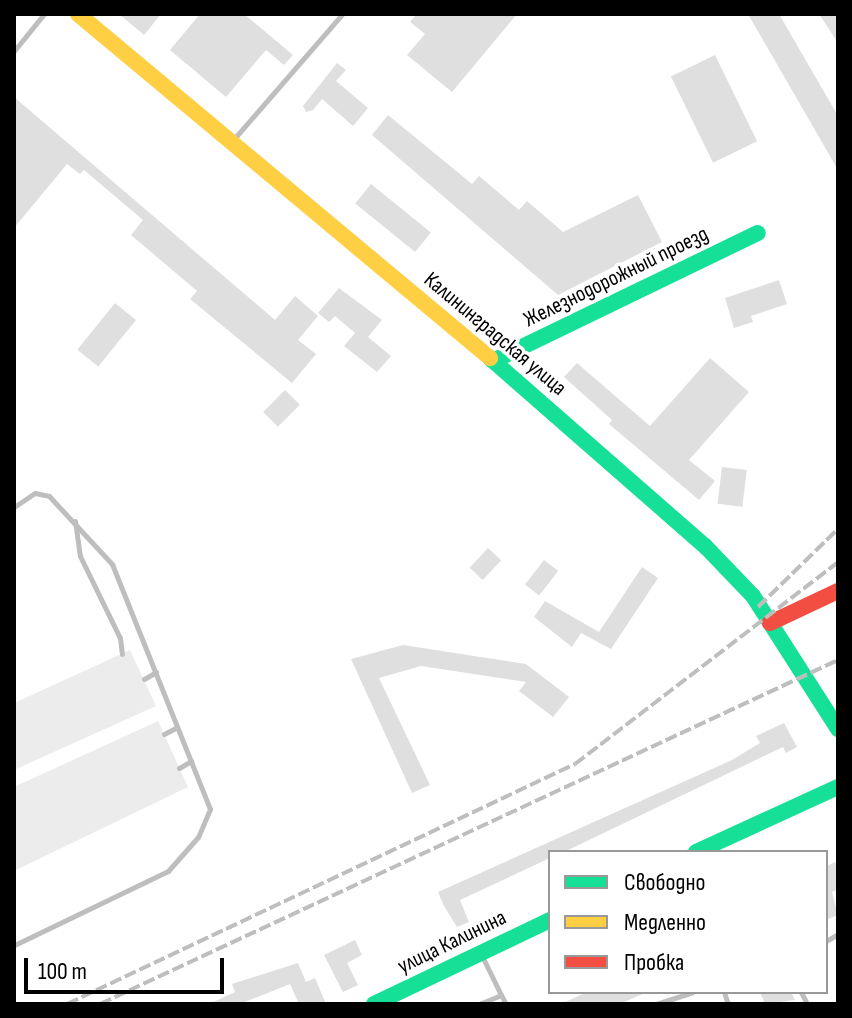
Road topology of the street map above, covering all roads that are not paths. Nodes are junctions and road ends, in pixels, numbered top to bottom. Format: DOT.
graph roads {
  1 [pos="44,14"];
  2 [pos="78,14"];
  3 [pos="342,14"];
  4 [pos="14,51"];
  5 [pos="232,142"];
  6 [pos="758,233"];
  7 [pos="493,361"];
  8 [pos="14,507"];
  9 [pos="74,519"];
  10 [pos="838,591"];
  11 [pos="770,623"];
  12 [pos="122,654"];
  13 [pos="156,672"];
  14 [pos="144,679"];
  15 [pos="176,728"];
  16 [pos="838,729"];
  17 [pos="164,734"];
  18 [pos="191,761"];
  19 [pos="179,768"];
  20 [pos="838,787"];
  21 [pos="700,850"];
  22 [pos="548,921"];
  23 [pos="14,945"];
  24 [pos="480,953"];
  25 [pos="685,994"];
  26 [pos="501,995"];
  27 [pos="374,1004"];
  28 [pos="479,1004"];
  29 [pos="506,1004"];
  30 [pos="656,1004"];
  1 -- 4 [label="lane"];
  2 -- 5 [label="street, Калининградская улица"];
  3 -- 5 [label="lane"];
  5 -- 7 [label="street, Калининградская улица"];
  6 -- 7 [label="street, Железнодорожный проезд"];
  7 -- 11 [label="street, Калининградская улица"];
  8 -- 9 [label="lane"];
  9 -- 12 [label="lane"];
  9 -- 13 [label="lane"];
  10 -- 11 [label="street"];
  11 -- 16 [label="street, Калининградская улица"];
  13 -- 14 [label="lane"];
  13 -- 15 [label="lane"];
  15 -- 17 [label="lane"];
  15 -- 18 [label="lane"];
  18 -- 19 [label="lane"];
  18 -- 23 [label="lane"];
  20 -- 21 [label="street"];
  22 -- 24 [label="street, улица Калинина"];
  24 -- 26 [label="lane"];
  24 -- 27 [label="street, улица Калинина"];
  25 -- 30 [label="lane"];
  26 -- 28 [label="lane"];
  26 -- 29 [label="lane"];
}
